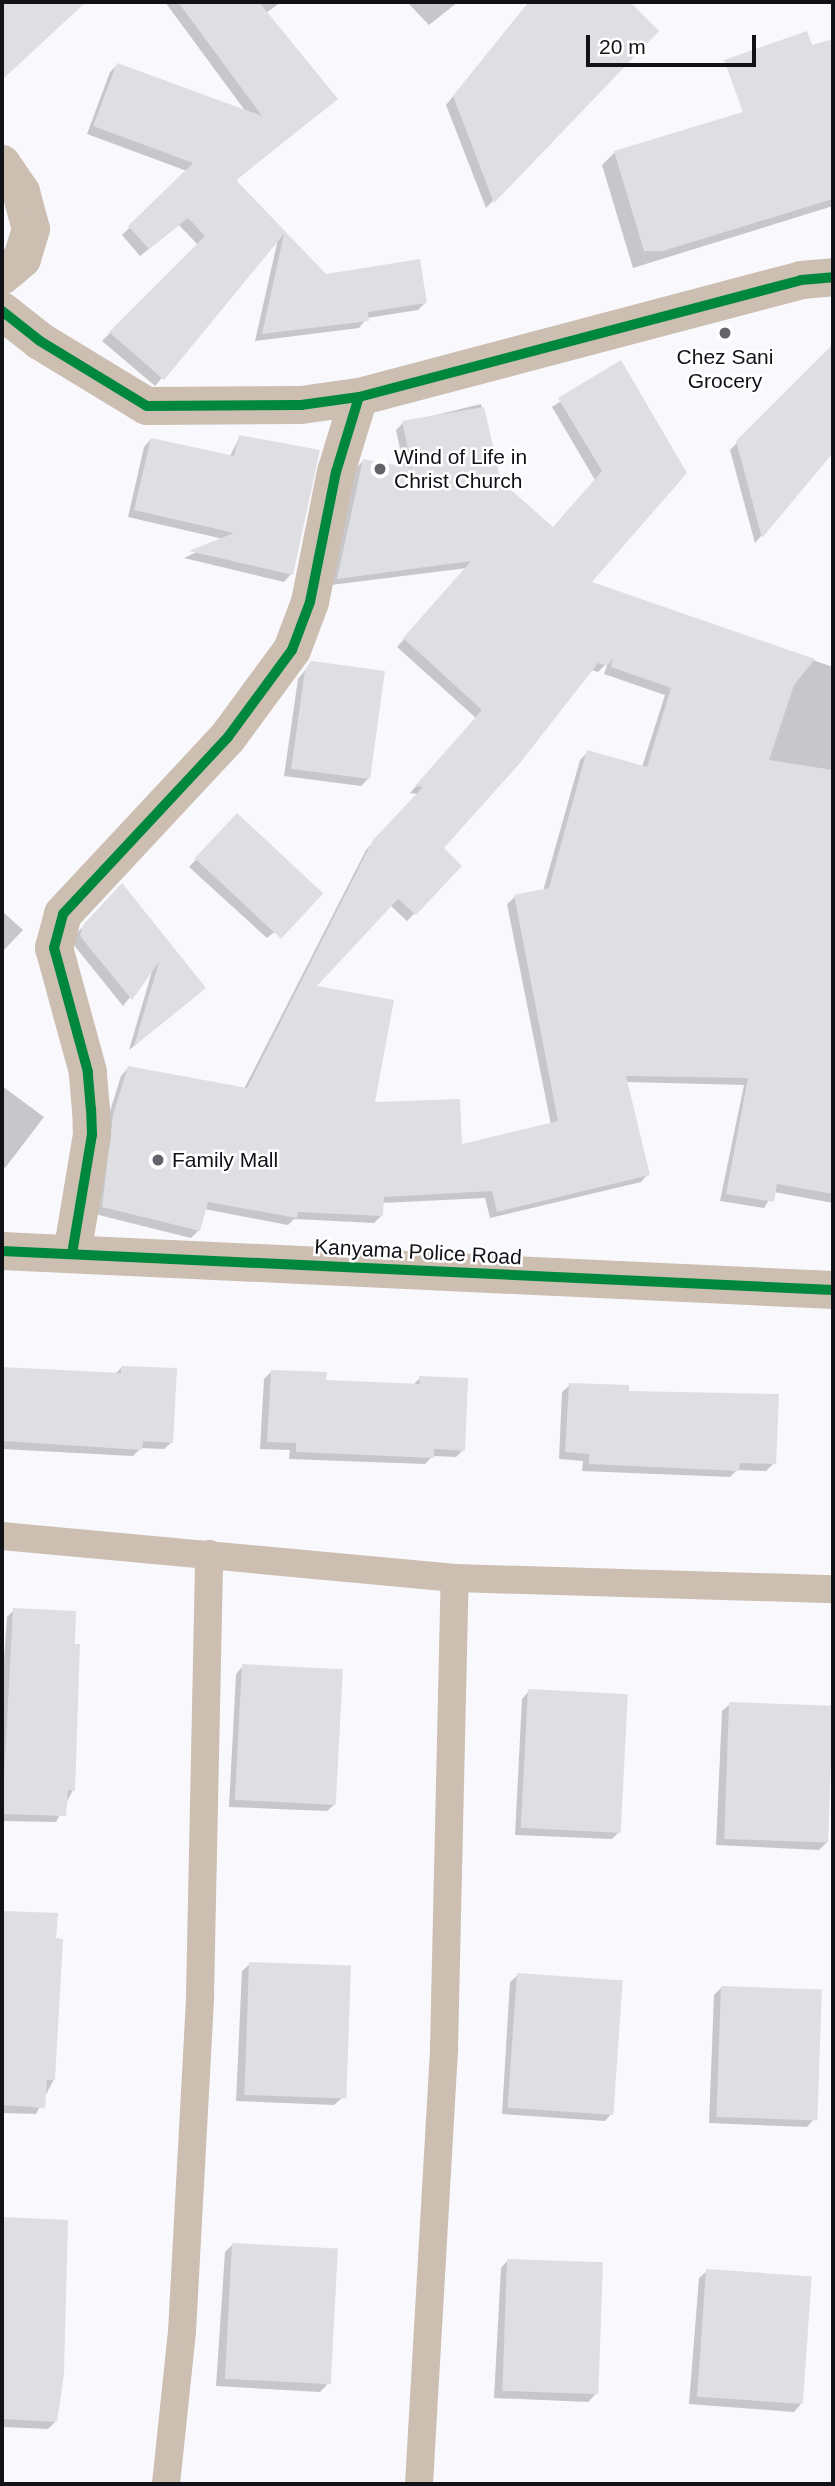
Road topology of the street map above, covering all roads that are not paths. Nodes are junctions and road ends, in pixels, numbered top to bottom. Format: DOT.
graph roads {
  1 [pos="2,164"];
  2 [pos="2,276"];
  3 [pos="833,277"];
  4 [pos="2,311"];
  5 [pos="359,397"];
  6 [pos="2,1251"];
  7 [pos="72,1254"];
  8 [pos="833,1290"];
  9 [pos="2,1536"];
  10 [pos="209,1554"];
  11 [pos="455,1578"];
  12 [pos="833,1589"];
  13 [pos="166,2484"];
  14 [pos="419,2484"];
  1 -- 2 [label="street"];
  3 -- 5 [label="street"];
  4 -- 5 [label="street"];
  5 -- 7 [label="street"];
  6 -- 7 [label="street, Kanyama Police Road"];
  7 -- 8 [label="street, Kanyama Police Road"];
  9 -- 10 [label="lane"];
  10 -- 11 [label="lane"];
  10 -- 13 [label="lane"];
  11 -- 12 [label="lane"];
  11 -- 14 [label="lane"];
}
